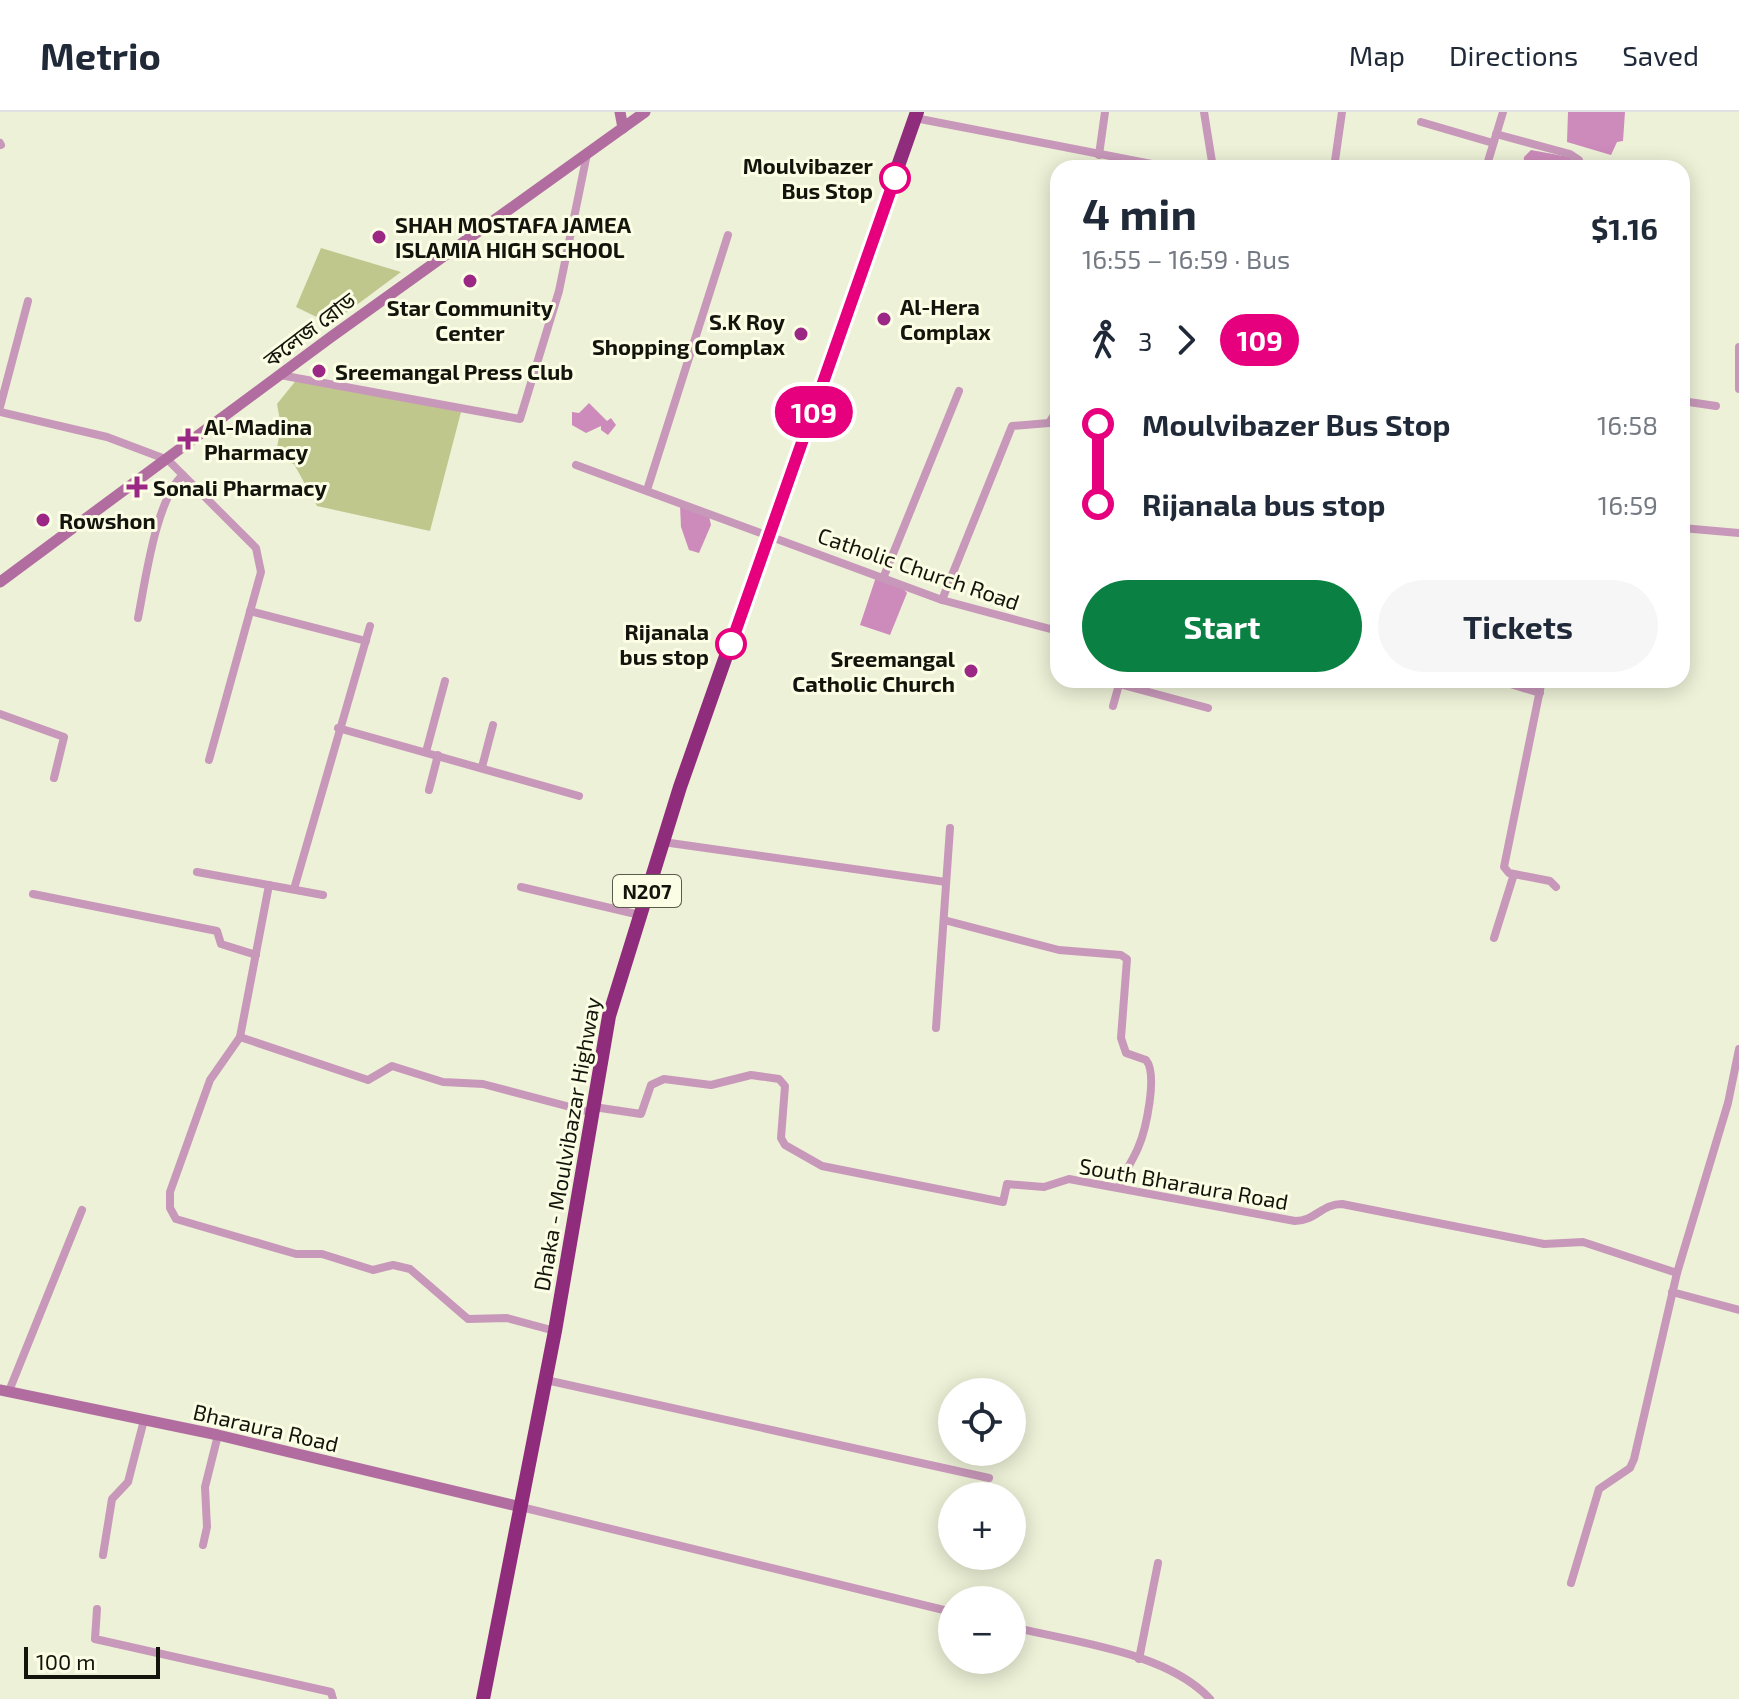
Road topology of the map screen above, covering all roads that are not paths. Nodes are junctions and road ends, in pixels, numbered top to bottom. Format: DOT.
graph roads {
  1 [pos="620,112"];
  2 [pos="645,112"];
  3 [pos="1105,112"];
  4 [pos="1204,112"];
  5 [pos="1342,112"];
  6 [pos="1503,112"];
  7 [pos="916,115"];
  8 [pos="1421,122"];
  9 [pos="623,128"];
  10 [pos="1495,139"];
  11 [pos="587,154"];
  12 [pos="1099,155"];
  13 [pos="1120,160"];
  14 [pos="1212,160"];
  15 [pos="1335,160"];
  16 [pos="1488,160"];
  17 [pos="1579,160"];
  18 [pos="728,235"];
  19 [pos="28,301"];
  20 [pos="1739,347"];
  21 [pos="280,375"];
  22 [pos="1739,389"];
  23 [pos="959,391"];
  24 [pos="1690,402"];
  25 [pos="1716,406"];
  26 [pos="0,409"];
  27 [pos="1050,424"];
  28 [pos="168,460"];
  29 [pos="576,465"];
  30 [pos="183,475"];
  31 [pos="647,490"];
  32 [pos="1690,529"];
  33 [pos="1739,533"];
  34 [pos="770,536"];
  35 [pos="884,576"];
  36 [pos="0,582"];
  37 [pos="942,600"];
  38 [pos="250,611"];
  39 [pos="138,618"];
  40 [pos="370,626"];
  41 [pos="1050,629"];
  42 [pos="366,641"];
  43 [pos="445,681"];
  44 [pos="1118,688"];
  45 [pos="1140,688"];
  46 [pos="1524,688"];
  47 [pos="1541,688"];
  48 [pos="1540,693"];
  49 [pos="1113,706"];
  50 [pos="1208,708"];
  51 [pos="0,714"];
  52 [pos="493,725"];
  53 [pos="338,728"];
  54 [pos="426,752"];
  55 [pos="438,755"];
  56 [pos="209,760"];
  57 [pos="482,767"];
  58 [pos="54,778"];
  59 [pos="429,790"];
  60 [pos="579,796"];
  61 [pos="950,828"];
  62 [pos="663,842"];
  63 [pos="197,872"];
  64 [pos="1514,874"];
  65 [pos="946,882"];
  66 [pos="269,885"];
  67 [pos="521,887"];
  68 [pos="1556,887"];
  69 [pos="294,889"];
  70 [pos="33,894"];
  71 [pos="323,895"];
  72 [pos="640,915"];
  73 [pos="944,920"];
  74 [pos="1494,938"];
  75 [pos="256,955"];
  76 [pos="936,1028"];
  77 [pos="240,1037"];
  78 [pos="1739,1049"];
  79 [pos="593,1110"];
  80 [pos="1119,1188"];
  81 [pos="82,1210"];
  82 [pos="1677,1273"];
  83 [pos="1672,1292"];
  84 [pos="1739,1310"];
  85 [pos="555,1331"];
  86 [pos="546,1380"];
  87 [pos="4,1390"];
  88 [pos="144,1420"];
  89 [pos="218,1435"];
  90 [pos="989,1478"];
  91 [pos="521,1507"];
  92 [pos="203,1545"];
  93 [pos="103,1555"];
  94 [pos="1158,1563"];
  95 [pos="1571,1583"];
  96 [pos="97,1609"];
  97 [pos="938,1609"];
  98 [pos="1026,1631"];
  99 [pos="1139,1659"];
  100 [pos="333,1699"];
  101 [pos="483,1699"];
  102 [pos="1210,1699"];
  1 -- 9 [label="main road"];
  2 -- 9 [label="main road, কলেজ রোড"];
  3 -- 12 [label="street"];
  4 -- 14 [label="street"];
  5 -- 15 [label="street"];
  6 -- 10 [label="street"];
  7 -- 12 [label="street"];
  7 -- 34 [label="highway, Dhaka - Moulvibazar Highway / N207"];
  8 -- 10 [label="street"];
  9 -- 11 [label="main road, কলেজ রোড"];
  10 -- 16 [label="street"];
  10 -- 17 [label="street"];
  11 -- 21 [label="main road, কলেজ রোড"];
  11 -- 21 [label="street"];
  12 -- 13 [label="street"];
  18 -- 31 [label="street"];
  19 -- 26 [label="street"];
  20 -- 22 [label="street"];
  21 -- 28 [label="main road, কলেজ রোড"];
  23 -- 35 [label="street"];
  24 -- 25 [label="street"];
  26 -- 28 [label="street"];
  27 -- 37 [label="street"];
  28 -- 30 [label="street"];
  28 -- 36 [label="main road, কলেজ রোড"];
  29 -- 31 [label="street, Catholic Church Road"];
  30 -- 38 [label="street"];
  30 -- 39 [label="street"];
  31 -- 34 [label="street, Catholic Church Road"];
  32 -- 33 [label="street"];
  34 -- 35 [label="street, Catholic Church Road"];
  34 -- 62 [label="highway, Dhaka - Moulvibazar Highway / N207"];
  35 -- 37 [label="street, Catholic Church Road"];
  37 -- 41 [label="street, Catholic Church Road"];
  38 -- 42 [label="street"];
  38 -- 56 [label="street"];
  40 -- 42 [label="street"];
  42 -- 53 [label="street"];
  43 -- 54 [label="street"];
  44 -- 49 [label="street"];
  45 -- 50 [label="street"];
  46 -- 48 [label="street"];
  47 -- 48 [label="street"];
  48 -- 64 [label="street"];
  51 -- 58 [label="street"];
  52 -- 57 [label="street"];
  53 -- 54 [label="street"];
  53 -- 69 [label="street"];
  54 -- 55 [label="street"];
  55 -- 57 [label="street"];
  55 -- 59 [label="street"];
  57 -- 60 [label="street"];
  61 -- 65 [label="street"];
  62 -- 65 [label="street"];
  62 -- 72 [label="highway, Dhaka - Moulvibazar Highway / N207"];
  63 -- 66 [label="street"];
  64 -- 68 [label="street"];
  64 -- 74 [label="street"];
  65 -- 73 [label="street"];
  66 -- 69 [label="street"];
  66 -- 75 [label="street"];
  67 -- 72 [label="street"];
  69 -- 71 [label="street"];
  70 -- 75 [label="street"];
  72 -- 79 [label="highway, Dhaka - Moulvibazar Highway / N207"];
  73 -- 76 [label="street"];
  73 -- 80 [label="street"];
  75 -- 77 [label="street"];
  77 -- 79 [label="street"];
  77 -- 85 [label="street"];
  78 -- 82 [label="street"];
  79 -- 80 [label="street, South Bharaura Road"];
  79 -- 85 [label="highway, Dhaka - Moulvibazar Highway / N207"];
  80 -- 82 [label="street, South Bharaura Road"];
  81 -- 87 [label="street"];
  82 -- 83 [label="street"];
  83 -- 84 [label="street"];
  83 -- 95 [label="street"];
  85 -- 86 [label="highway, Dhaka - Moulvibazar Highway / N207"];
  86 -- 90 [label="street"];
  86 -- 91 [label="highway, Dhaka - Moulvibazar Highway / N207"];
  87 -- 88 [label="main road, Bharaura Road"];
  88 -- 89 [label="main road, Bharaura Road"];
  88 -- 93 [label="street"];
  89 -- 91 [label="main road, Bharaura Road"];
  89 -- 92 [label="street"];
  91 -- 97 [label="street"];
  91 -- 101 [label="highway, Dhaka - Moulvibazar Highway / N207"];
  94 -- 99 [label="street"];
  96 -- 100 [label="street"];
  98 -- 99 [label="street"];
  99 -- 102 [label="street"];
}
